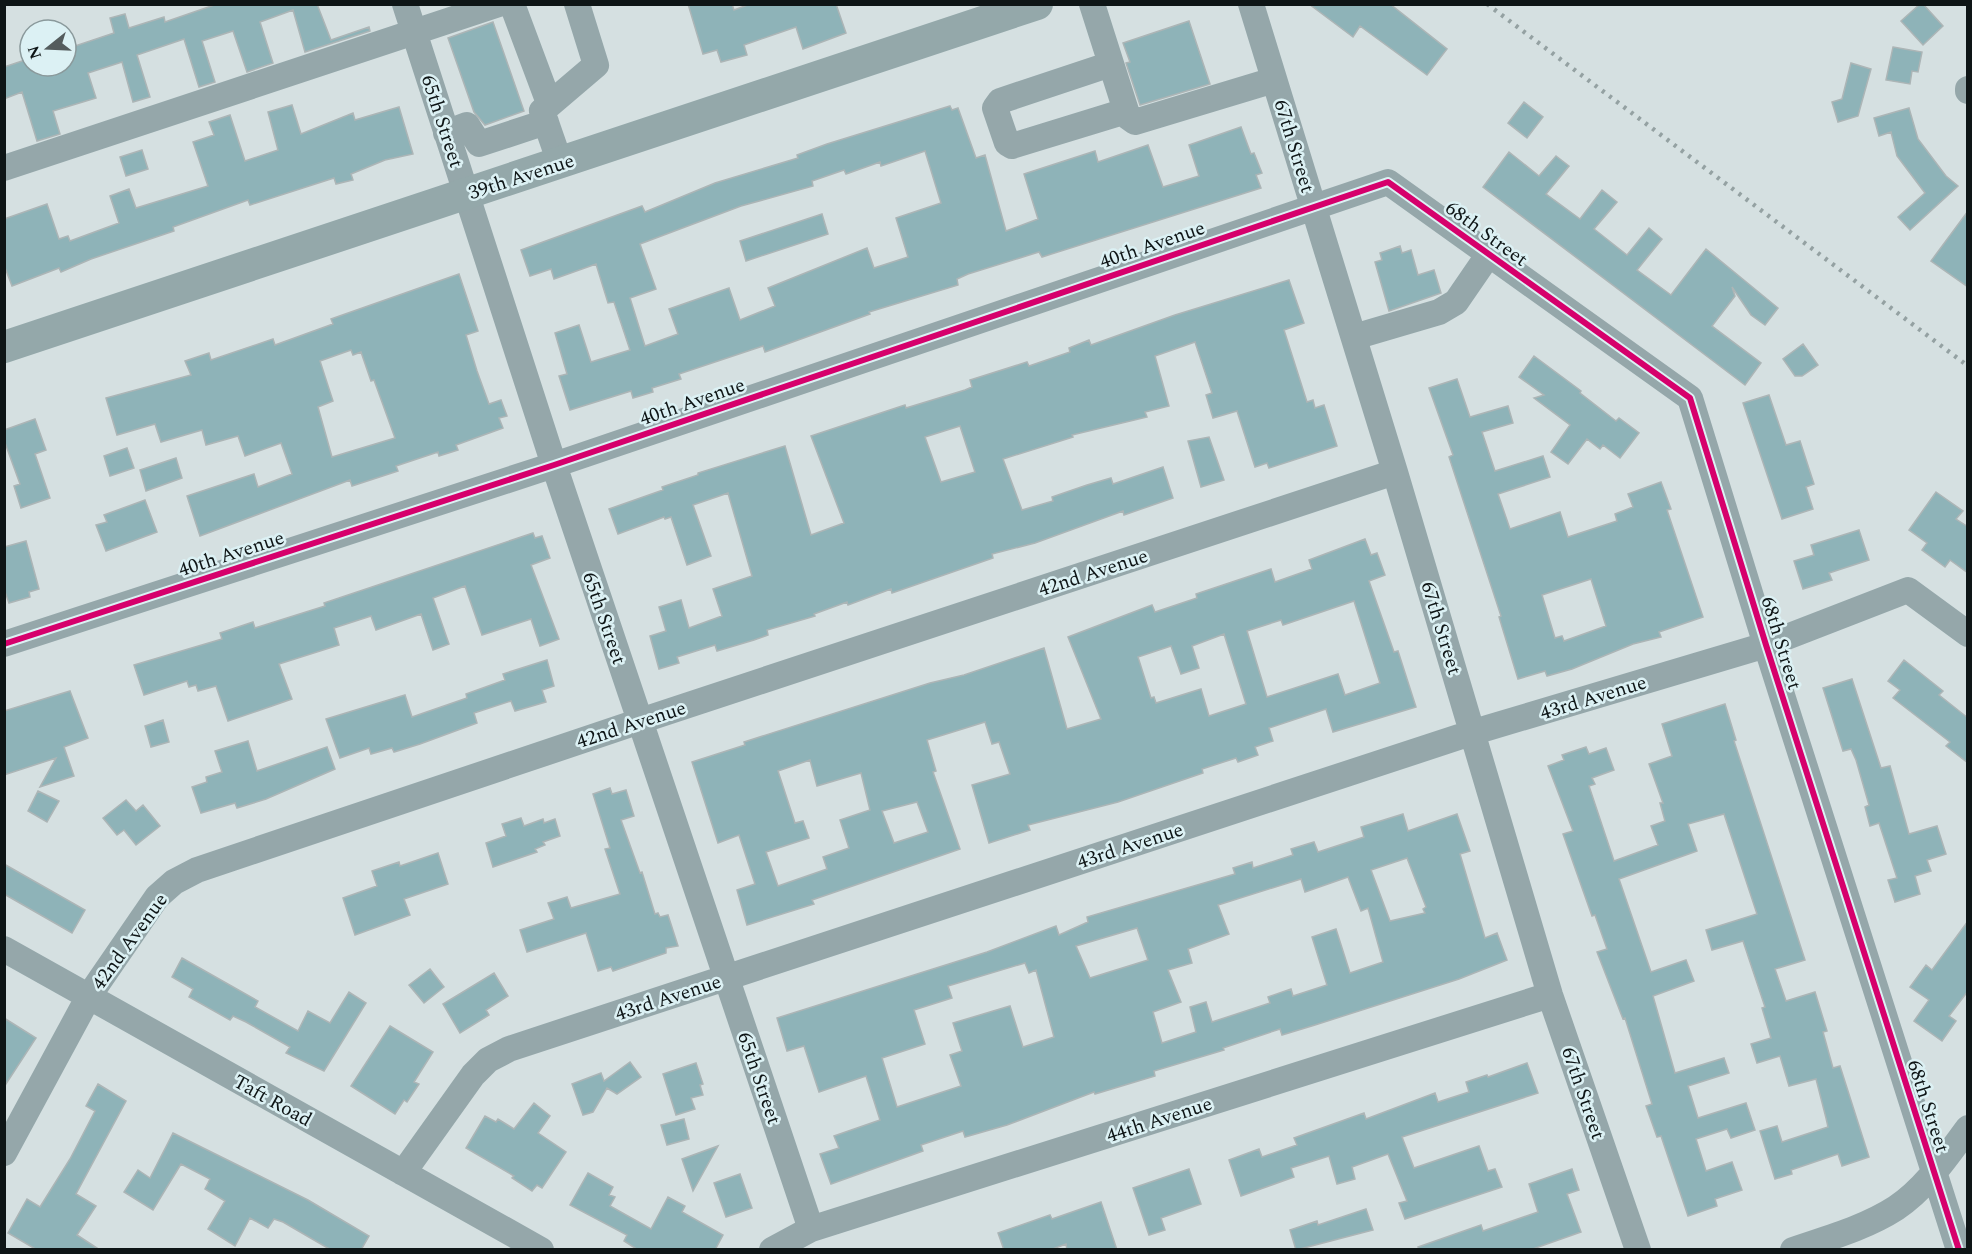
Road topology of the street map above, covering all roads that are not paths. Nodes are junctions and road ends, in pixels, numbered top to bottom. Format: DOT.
graph roads {
  1 [pos="405,4"];
  2 [pos="499,4"];
  3 [pos="512,4"];
  4 [pos="577,4"];
  5 [pos="1092,4"];
  6 [pos="1251,4"];
  7 [pos="1032,5"];
  8 [pos="414,32"];
  9 [pos="1111,64"];
  10 [pos="1274,80"];
  11 [pos="1126,111"];
  12 [pos="548,113"];
  13 [pos="446,133"];
  14 [pos="560,163"];
  15 [pos="4,168"];
  16 [pos="1388,182"];
  17 [pos="466,194"];
  18 [pos="1314,207"];
  19 [pos="1489,254"];
  20 [pos="1354,337"];
  21 [pos="4,347"];
  22 [pos="554,465"];
  23 [pos="1395,472"];
  24 [pos="1968,634"];
  25 [pos="4,644"];
  26 [pos="1766,645"];
  27 [pos="640,720"];
  28 [pos="1474,732"];
  29 [pos="4,949"];
  30 [pos="726,978"];
  31 [pos="1550,995"];
  32 [pos="89,996"];
  33 [pos="1968,1128"];
  34 [pos="4,1153"];
  35 [pos="403,1173"];
  36 [pos="1933,1173"];
  37 [pos="811,1228"];
  38 [pos="542,1250"];
  39 [pos="772,1250"];
  40 [pos="1638,1250"];
  41 [pos="1793,1250"];
  42 [pos="1959,1250"];
  1 -- 8 [label="street, 65th Street"];
  2 -- 8 [label="street"];
  3 -- 12 [label="street"];
  4 -- 12 [label="street"];
  5 -- 9 [label="street"];
  6 -- 10 [label="street, 67th Street"];
  7 -- 14 [label="main road, 39th Avenue"];
  8 -- 13 [label="street, 65th Street"];
  8 -- 15 [label="street"];
  9 -- 11 [label="street"];
  9 -- 11 [label="street"];
  10 -- 11 [label="street"];
  10 -- 18 [label="street, 67th Street"];
  12 -- 13 [label="street"];
  12 -- 14 [label="street"];
  13 -- 17 [label="street, 65th Street"];
  14 -- 17 [label="main road, 39th Avenue"];
  16 -- 18 [label="street, 40th Avenue"];
  16 -- 19 [label="street, 68th Street"];
  17 -- 21 [label="main road, 39th Avenue"];
  17 -- 22 [label="street, 65th Street"];
  18 -- 20 [label="street, 67th Street"];
  18 -- 22 [label="street, 40th Avenue"];
  19 -- 20 [label="street"];
  19 -- 26 [label="street, 68th Street"];
  20 -- 23 [label="street, 67th Street"];
  22 -- 25 [label="street, 40th Avenue"];
  22 -- 27 [label="street, 65th Street"];
  23 -- 27 [label="street, 42nd Avenue"];
  23 -- 28 [label="street, 67th Street"];
  24 -- 26 [label="street, 43rd Avenue"];
  26 -- 28 [label="street, 43rd Avenue"];
  26 -- 36 [label="street, 68th Street"];
  27 -- 30 [label="street, 65th Street"];
  27 -- 32 [label="street, 42nd Avenue"];
  28 -- 30 [label="street, 43rd Avenue"];
  28 -- 31 [label="street, 67th Street"];
  29 -- 32 [label="street, Taft Road"];
  30 -- 35 [label="street, 43rd Avenue"];
  30 -- 37 [label="street, 65th Street"];
  31 -- 37 [label="street, 44th Avenue"];
  31 -- 40 [label="street, 67th Street"];
  32 -- 34 [label="street, 42nd Avenue"];
  32 -- 35 [label="street, Taft Road"];
  33 -- 36 [label="street"];
  35 -- 38 [label="street, Taft Road"];
  36 -- 41 [label="street"];
  36 -- 42 [label="street, 68th Street"];
  37 -- 39 [label="street, 44th Avenue"];
}
